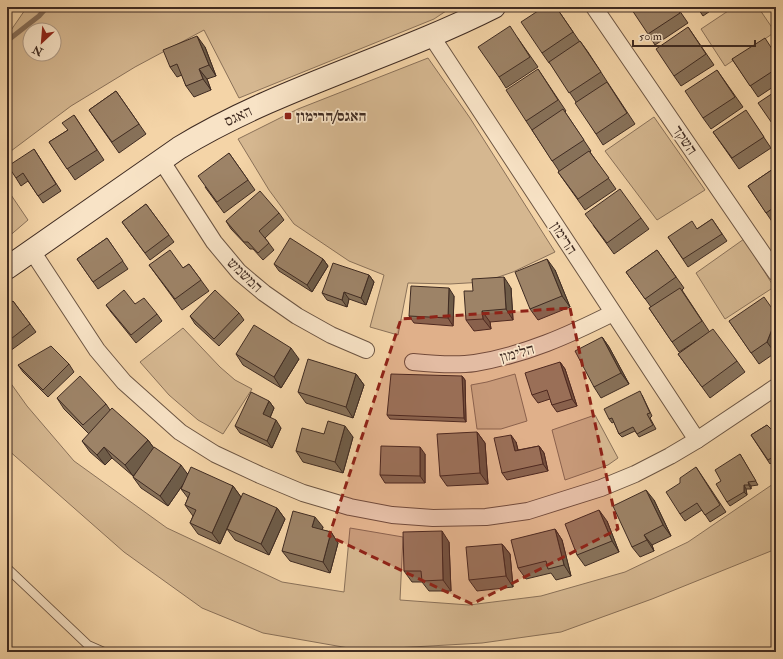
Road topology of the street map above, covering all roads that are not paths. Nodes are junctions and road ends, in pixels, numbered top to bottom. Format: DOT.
graph roads {
  1 [pos="494,7"];
  2 [pos="594,7"];
  3 [pos="432,36"];
  4 [pos="161,160"];
  5 [pos="32,251"];
  6 [pos="7,268"];
  7 [pos="776,273"];
  8 [pos="613,313"];
  9 [pos="366,350"];
  10 [pos="413,362"];
  11 [pos="776,387"];
  12 [pos="697,440"];
  13 [pos="7,568"];
  14 [pos="104,652"];
  1 -- 3 [label="street, האגס"];
  2 -- 7 [label="street, השקד"];
  3 -- 4 [label="street, האגס"];
  3 -- 8 [label="street, הרימון"];
  4 -- 5 [label="street, האגס"];
  4 -- 9 [label="street, המשמש"];
  5 -- 6 [label="street, האגס"];
  5 -- 12 [label="street"];
  8 -- 10 [label="street, הלימון"];
  8 -- 12 [label="street, הרימון"];
  11 -- 12 [label="street"];
  13 -- 14 [label="lane"];
}
